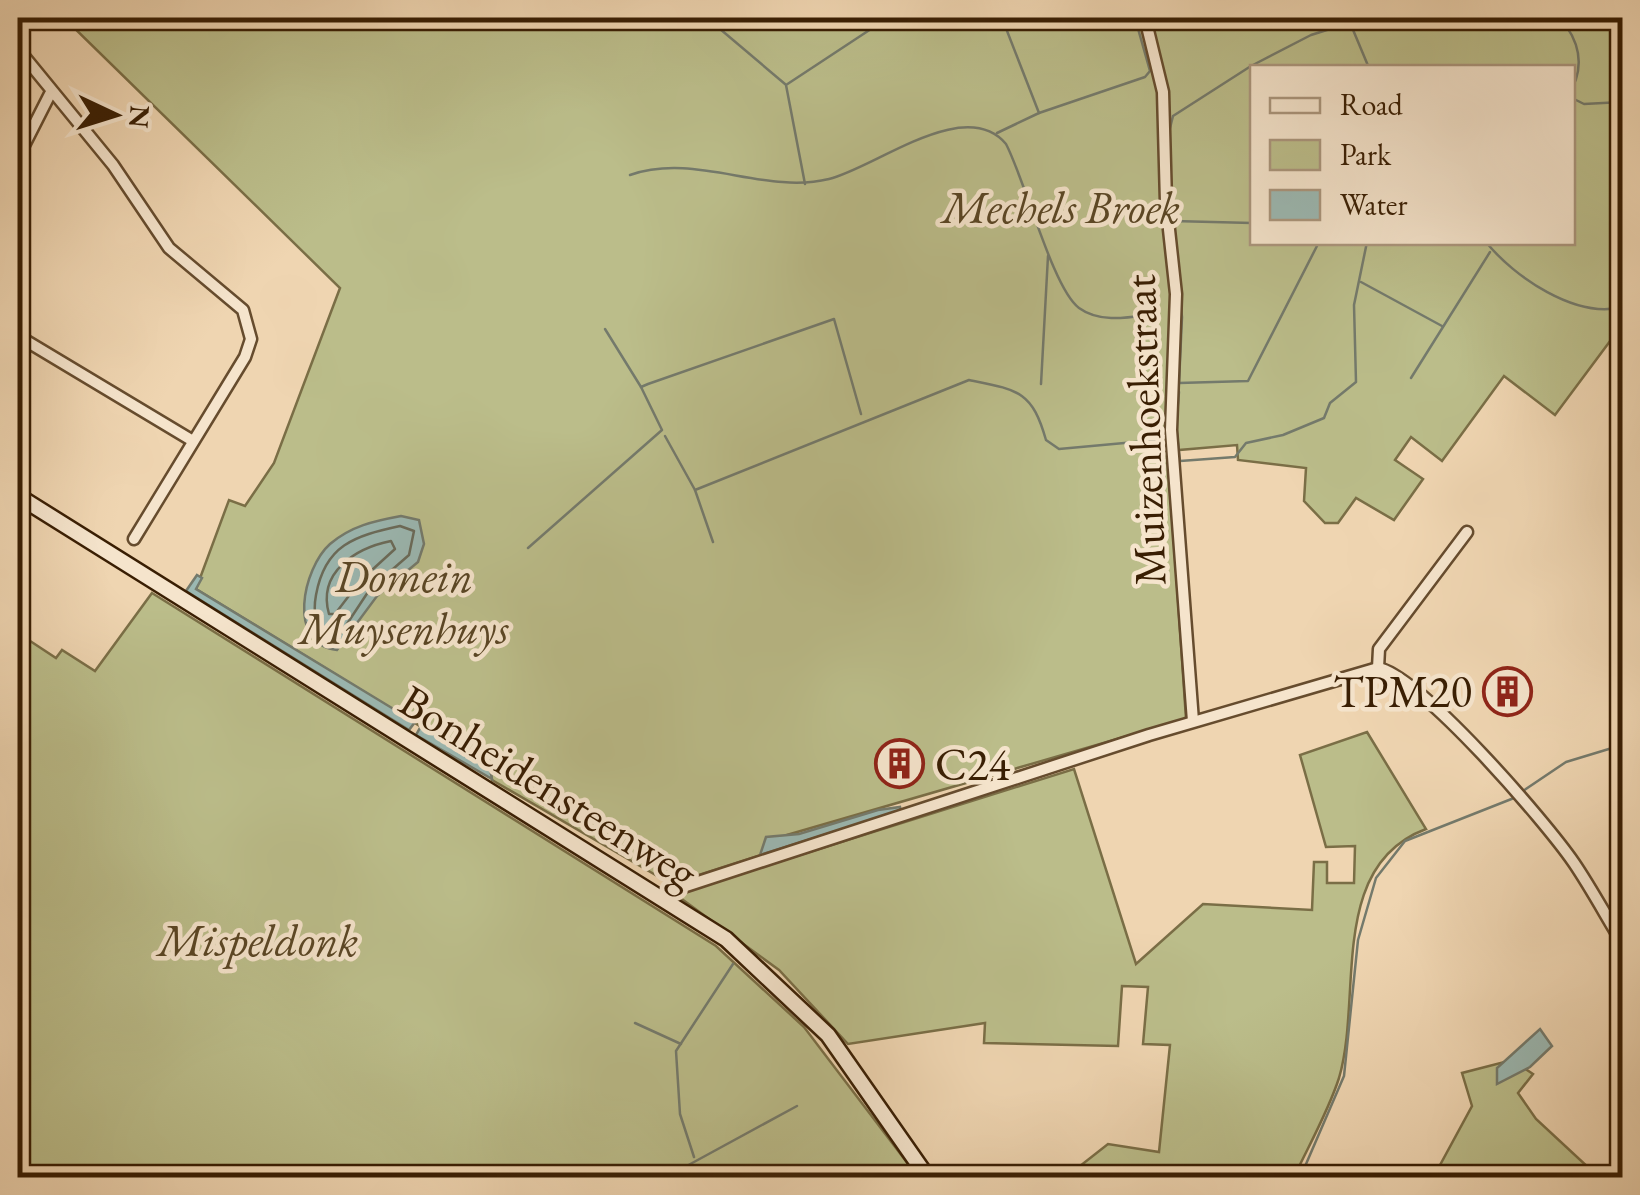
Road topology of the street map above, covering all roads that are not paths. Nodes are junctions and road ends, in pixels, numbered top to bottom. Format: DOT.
graph roads {
  1 [pos="1145,18"];
  2 [pos="18,50"];
  3 [pos="50,94"];
  4 [pos="18,157"];
  5 [pos="18,336"];
  6 [pos="193,442"];
  7 [pos="18,496"];
  8 [pos="1467,532"];
  9 [pos="134,539"];
  10 [pos="1378,668"];
  11 [pos="1194,721"];
  12 [pos="664,898"];
  13 [pos="1622,942"];
  14 [pos="928,1178"];
  1 -- 11 [label="street, Muizenhoekstraat"];
  2 -- 3 [label="street"];
  3 -- 4 [label="street"];
  3 -- 6 [label="street"];
  5 -- 6 [label="street"];
  6 -- 9 [label="street"];
  7 -- 12 [label="street, Bonheidensteenweg"];
  8 -- 10 [label="street"];
  10 -- 11 [label="street"];
  10 -- 13 [label="street"];
  11 -- 12 [label="street"];
  12 -- 14 [label="street, Bonheidensteenweg"];
}
